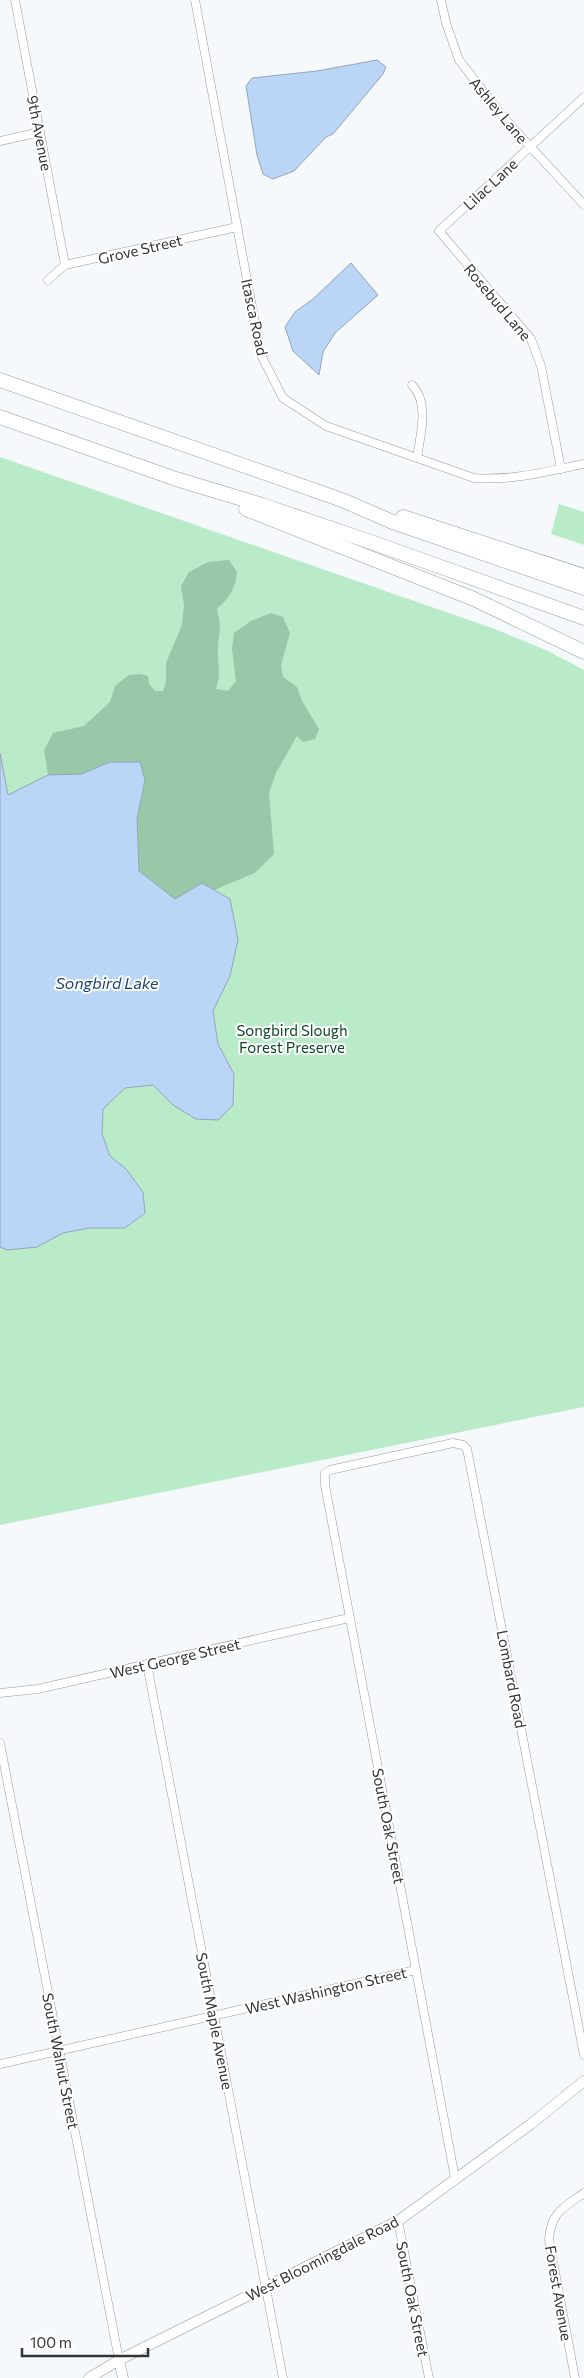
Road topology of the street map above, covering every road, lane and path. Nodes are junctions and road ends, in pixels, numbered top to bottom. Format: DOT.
graph roads {
  1 [pos="15,0"];
  2 [pos="195,0"];
  3 [pos="441,0"];
  4 [pos="584,98"];
  5 [pos="40,132"];
  6 [pos="0,141"];
  7 [pos="530,147"];
  8 [pos="584,205"];
  9 [pos="237,227"];
  10 [pos="439,231"];
  11 [pos="65,265"];
  12 [pos="48,280"];
  13 [pos="0,380"];
  14 [pos="412,385"];
  15 [pos="0,417"];
  16 [pos="417,458"];
  17 [pos="584,464"];
  18 [pos="561,468"];
  19 [pos="176,479"];
  20 [pos="342,500"];
  21 [pos="584,576"];
  22 [pos="584,588"];
  23 [pos="584,618"];
  24 [pos="584,652"];
  25 [pos="325,1473"];
  26 [pos="349,1618"];
  27 [pos="146,1664"];
  28 [pos="0,1693"];
  29 [pos="0,1743"];
  30 [pos="416,1970"];
  31 [pos="214,2016"];
  32 [pos="59,2051"];
  33 [pos="584,2055"];
  34 [pos="0,2064"];
  35 [pos="584,2081"];
  36 [pos="455,2178"];
  37 [pos="584,2194"];
  38 [pos="398,2221"];
  39 [pos="266,2287"];
  40 [pos="119,2360"];
  41 [pos="89,2378"];
  42 [pos="122,2378"];
  43 [pos="283,2378"];
  44 [pos="429,2378"];
  45 [pos="574,2378"];
  1 -- 5 [label="street, 9th Avenue"];
  2 -- 9 [label="street, Itasca Road"];
  3 -- 7 [label="street, Ashley Lane"];
  4 -- 7 [label="street, Lilac Lane"];
  5 -- 6 [label="street"];
  5 -- 11 [label="street, 9th Avenue"];
  7 -- 8 [label="street, Ashley Lane"];
  7 -- 10 [label="street, Lilac Lane"];
  9 -- 11 [label="street, Grove Street"];
  9 -- 16 [label="street, Itasca Road"];
  10 -- 18 [label="street, Rosebud Lane"];
  11 -- 12 [label="street, Grove Street"];
  13 -- 20 [label="highway"];
  14 -- 16 [label="street"];
  15 -- 19 [label="highway"];
  16 -- 18 [label="street, Itasca Road"];
  17 -- 18 [label="street, Itasca Road"];
  19 -- 23 [label="highway"];
  19 -- 24 [label="highway"];
  20 -- 21 [label="highway"];
  20 -- 22 [label="highway"];
  25 -- 26 [label="street, South Oak Street"];
  25 -- 33 [label="street, Lombard Road"];
  26 -- 27 [label="street, West George Street"];
  26 -- 30 [label="street, South Oak Street"];
  27 -- 28 [label="street, West George Street"];
  27 -- 31 [label="street, South Maple Avenue"];
  29 -- 32 [label="street, South Walnut Street"];
  30 -- 31 [label="street, West Washington Street"];
  30 -- 36 [label="street, South Oak Street"];
  31 -- 32 [label="street, West Washington Street"];
  31 -- 39 [label="street, South Maple Avenue"];
  32 -- 34 [label="street, West Washington Street"];
  32 -- 40 [label="street, South Walnut Street"];
  35 -- 36 [label="street, West Bloomingdale Road"];
  36 -- 38 [label="street, West Bloomingdale Road"];
  37 -- 45 [label="street, Forest Avenue"];
  38 -- 39 [label="street, West Bloomingdale Road"];
  38 -- 44 [label="street, South Oak Street"];
  39 -- 40 [label="street, West Bloomingdale Road"];
  39 -- 43 [label="street, South Maple Avenue"];
  40 -- 41 [label="street, West Bloomingdale Road"];
  40 -- 42 [label="street, South Walnut Street"];
}
